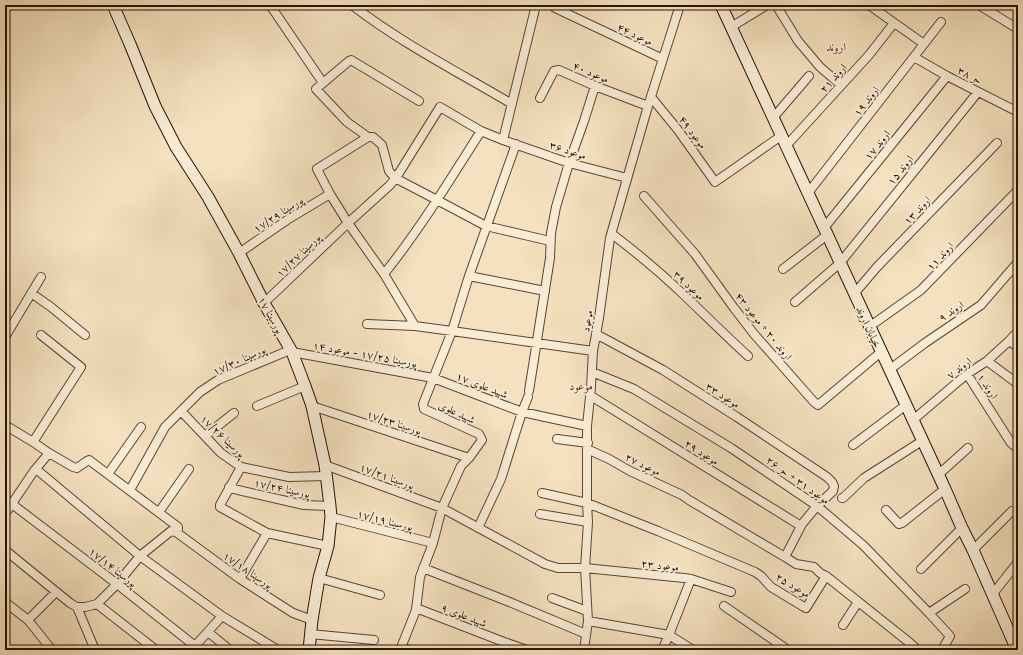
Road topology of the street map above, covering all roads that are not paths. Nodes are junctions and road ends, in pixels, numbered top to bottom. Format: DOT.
graph roads {
  1 [pos="113,5"];
  2 [pos="270,5"];
  3 [pos="352,5"];
  4 [pos="536,5"];
  5 [pos="680,5"];
  6 [pos="721,5"];
  7 [pos="767,5"];
  8 [pos="776,5"];
  9 [pos="868,5"];
  10 [pos="979,5"];
  11 [pos="555,7"];
  12 [pos="941,22"];
  13 [pos="894,23"];
  14 [pos="731,27"];
  15 [pos="1018,29"];
  16 [pos="924,44"];
  17 [pos="914,57"];
  18 [pos="663,59"];
  19 [pos="809,76"];
  20 [pos="947,76"];
  21 [pos="323,83"];
  22 [pos="595,86"];
  23 [pos="841,86"];
  24 [pos="978,92"];
  25 [pos="651,97"];
  26 [pos="540,98"];
  27 [pos="419,100"];
  28 [pos="512,104"];
  29 [pos="648,106"];
  30 [pos="440,108"];
  31 [pos="1018,112"];
  32 [pos="773,118"];
  33 [pos="481,131"];
  34 [pos="368,137"];
  35 [pos="503,140"];
  36 [pos="784,141"];
  37 [pos="997,143"];
  38 [pos="516,144"];
  39 [pos="569,163"];
  40 [pos="395,178"];
  41 [pos="627,178"];
  42 [pos="715,182"];
  43 [pos="1018,190"];
  44 [pos="808,193"];
  45 [pos="330,194"];
  46 [pos="644,196"];
  47 [pos="437,200"];
  48 [pos="348,223"];
  49 [pos="486,226"];
  50 [pos="825,232"];
  51 [pos="612,234"];
  52 [pos="550,241"];
  53 [pos="239,253"];
  54 [pos="840,262"];
  55 [pos="1018,262"];
  56 [pos="783,268"];
  57 [pos="384,274"];
  58 [pos="469,276"];
  59 [pos="41,277"];
  60 [pos="545,291"];
  61 [pos="31,293"];
  62 [pos="854,294"];
  63 [pos="794,302"];
  64 [pos="264,303"];
  65 [pos="367,324"];
  66 [pos="415,326"];
  67 [pos="869,327"];
  68 [pos="452,331"];
  69 [pos="1018,331"];
  70 [pos="596,334"];
  71 [pos="41,335"];
  72 [pos="85,335"];
  73 [pos="5,337"];
  74 [pos="1010,341"];
  75 [pos="537,344"];
  76 [pos="1018,347"];
  77 [pos="291,351"];
  78 [pos="593,351"];
  79 [pos="881,352"];
  80 [pos="748,356"];
  81 [pos="987,361"];
  82 [pos="889,370"];
  83 [pos="592,372"];
  84 [pos="967,374"];
  85 [pos="433,378"];
  86 [pos="1018,384"];
  87 [pos="306,386"];
  88 [pos="591,396"];
  89 [pos="906,405"];
  90 [pos="257,406"];
  91 [pos="312,406"];
  92 [pos="181,411"];
  93 [pos="522,412"];
  94 [pos="234,413"];
  95 [pos="912,420"];
  96 [pos="5,425"];
  97 [pos="588,426"];
  98 [pos="141,427"];
  99 [pos="205,436"];
  100 [pos="557,439"];
  101 [pos="922,441"];
  102 [pos="33,442"];
  103 [pos="853,445"];
  104 [pos="588,446"];
  105 [pos="968,448"];
  106 [pos="1018,449"];
  107 [pos="49,453"];
  108 [pos="469,458"];
  109 [pos="240,467"];
  110 [pos="36,469"];
  111 [pos="190,469"];
  112 [pos="325,471"];
  113 [pos="108,474"];
  114 [pos="938,476"];
  115 [pos="832,482"];
  116 [pos="229,487"];
  117 [pos="945,489"];
  118 [pos="130,490"];
  119 [pos="542,493"];
  120 [pos="842,498"];
  121 [pos="587,503"];
  122 [pos="12,504"];
  123 [pos="330,506"];
  124 [pos="817,506"];
  125 [pos="442,508"];
  126 [pos="886,510"];
  127 [pos="1012,511"];
  128 [pos="159,512"];
  129 [pos="5,514"];
  130 [pos="540,514"];
  131 [pos="331,517"];
  132 [pos="588,522"];
  133 [pos="801,526"];
  134 [pos="478,528"];
  135 [pos="962,528"];
  136 [pos="176,532"];
  137 [pos="267,533"];
  138 [pos="433,543"];
  139 [pos="328,546"];
  140 [pos="517,549"];
  141 [pos="5,550"];
  142 [pos="973,550"];
  143 [pos="140,556"];
  144 [pos="785,557"];
  145 [pos="1018,562"];
  146 [pos="424,568"];
  147 [pos="585,568"];
  148 [pos="921,569"];
  149 [pos="826,576"];
  150 [pos="319,578"];
  151 [pos="240,579"];
  152 [pos="691,579"];
  153 [pos="117,584"];
  154 [pos="965,589"];
  155 [pos="56,592"];
  156 [pos="732,592"];
  157 [pos="380,595"];
  158 [pos="992,595"];
  159 [pos="552,598"];
  160 [pos="5,602"];
  161 [pos="858,602"];
  162 [pos="97,604"];
  163 [pos="724,606"];
  164 [pos="77,607"];
  165 [pos="416,608"];
  166 [pos="587,611"];
  167 [pos="929,613"];
  168 [pos="222,616"];
  169 [pos="28,620"];
  170 [pos="312,620"];
  171 [pos="588,621"];
  172 [pos="843,626"];
  173 [pos="208,632"];
  174 [pos="310,634"];
  175 [pos="586,634"];
  176 [pos="669,635"];
  177 [pos="374,640"];
  178 [pos="908,646"];
  179 [pos="197,648"];
  180 [pos="400,648"];
  181 [pos="52,650"];
  182 [pos="95,650"];
  183 [pos="156,650"];
  184 [pos="230,650"];
  185 [pos="278,650"];
  186 [pos="309,650"];
  187 [pos="410,650"];
  188 [pos="527,650"];
  189 [pos="584,650"];
  190 [pos="662,650"];
  191 [pos="693,650"];
  192 [pos="788,650"];
  193 [pos="918,650"];
  194 [pos="942,650"];
  195 [pos="1017,650"];
  1 -- 53 [label="street, پورسینا ۱۷"];
  2 -- 21 [label="street"];
  3 -- 28 [label="street"];
  4 -- 28 [label="street"];
  5 -- 18 [label="street, موعود"];
  6 -- 14 [label="street, خیابان اروند"];
  7 -- 14 [label="street"];
  8 -- 23 [label="street"];
  9 -- 13 [label="street"];
  10 -- 15 [label="street"];
  11 -- 18 [label="street, موعود ۴۴"];
  12 -- 16 [label="street, اروند ۱۹"];
  13 -- 16 [label="street"];
  13 -- 23 [label="street, اروند ۲۱"];
  14 -- 32 [label="street, خیابان اروند"];
  16 -- 17 [label="street, اروند ۱۹"];
  17 -- 20 [label="street, حر ۳۸"];
  17 -- 44 [label="street, اروند ۱۹"];
  18 -- 25 [label="street, موعود"];
  19 -- 32 [label="street"];
  20 -- 24 [label="street, حر ۳۸"];
  20 -- 50 [label="street, اروند ۱۷"];
  21 -- 27 [label="street"];
  21 -- 34 [label="street"];
  22 -- 26 [label="street, موعود ۴۰"];
  22 -- 29 [label="street, موعود ۴۰"];
  22 -- 39 [label="street"];
  23 -- 36 [label="street, اروند ۲۱"];
  24 -- 31 [label="street, حر ۳۸"];
  24 -- 54 [label="street, اروند ۱۵"];
  25 -- 29 [label="street, موعود"];
  25 -- 42 [label="street, موعود ۴۹"];
  28 -- 35 [label="street"];
  29 -- 41 [label="street, موعود"];
  30 -- 33 [label="street, موعود ۳۶"];
  30 -- 40 [label="street, پورسینا ۱۷/۲۷"];
  32 -- 36 [label="street, خیابان اروند"];
  33 -- 35 [label="street, موعود ۳۶"];
  33 -- 47 [label="street"];
  34 -- 40 [label="street"];
  34 -- 45 [label="street"];
  35 -- 38 [label="street, موعود ۳۶"];
  36 -- 42 [label="street, اروند ۲۱"];
  36 -- 44 [label="street, خیابان اروند"];
  37 -- 62 [label="street, اروند ۱۳"];
  38 -- 39 [label="street, موعود ۳۶"];
  38 -- 49 [label="street, شهید علوی"];
  39 -- 41 [label="street, موعود ۳۶"];
  39 -- 52 [label="street"];
  40 -- 47 [label="street"];
  40 -- 48 [label="street, پورسینا ۱۷/۲۷"];
  41 -- 51 [label="street, موعود"];
  43 -- 67 [label="street, اروند ۱۱"];
  44 -- 50 [label="street, خیابان اروند"];
  45 -- 48 [label="street"];
  45 -- 53 [label="street, پورسینا ۱۷/۲۹"];
  46 -- 79 [label="street, اروند ۲۰ + موعود ۴۳"];
  47 -- 49 [label="street"];
  47 -- 57 [label="street"];
  48 -- 57 [label="street"];
  48 -- 64 [label="street, پورسینا ۱۷/۲۷"];
  49 -- 52 [label="street"];
  49 -- 58 [label="street, شهید علوی"];
  50 -- 54 [label="street, خیابان اروند"];
  50 -- 56 [label="street, اروند ۱۷"];
  51 -- 70 [label="street, موعود"];
  51 -- 80 [label="street, موعود ۳۹"];
  52 -- 60 [label="street"];
  53 -- 64 [label="street, پورسینا ۱۷"];
  54 -- 62 [label="street, خیابان اروند"];
  54 -- 63 [label="street, اروند ۱۵"];
  55 -- 82 [label="street, اروند ۹"];
  57 -- 66 [label="street"];
  58 -- 60 [label="street"];
  58 -- 68 [label="street, شهید علوی"];
  59 -- 61 [label="street"];
  60 -- 75 [label="street"];
  61 -- 72 [label="street"];
  61 -- 73 [label="street"];
  62 -- 67 [label="street, خیابان اروند"];
  64 -- 77 [label="street, پورسینا ۱۷"];
  65 -- 66 [label="street"];
  66 -- 68 [label="street"];
  67 -- 79 [label="street, خیابان اروند"];
  68 -- 75 [label="street"];
  68 -- 85 [label="street, شهید علوی"];
  69 -- 74 [label="street, اروند ۷"];
  70 -- 78 [label="street, موعود"];
  70 -- 115 [label="street, موعود ۳۳"];
  71 -- 102 [label="street"];
  74 -- 76 [label="street"];
  74 -- 81 [label="street, اروند ۷"];
  75 -- 78 [label="street"];
  75 -- 93 [label="street"];
  77 -- 85 [label="street, پورسینا ۱۷/۲۵ - موعود ۱۴"];
  77 -- 87 [label="street, پورسینا ۱۷"];
  77 -- 92 [label="street, پورسینا ۱۷/۳۰"];
  78 -- 83 [label="street, موعود"];
  79 -- 82 [label="street, خیابان اروند"];
  81 -- 84 [label="street, اروند ۷"];
  81 -- 86 [label="street"];
  82 -- 89 [label="street, خیابان اروند"];
  83 -- 88 [label="street, موعود"];
  83 -- 124 [label="street, موعود ۳۱ + حر ۲۶"];
  84 -- 95 [label="street, اروند ۷"];
  84 -- 106 [label="street, اروند ۱"];
  85 -- 93 [label="street, شهید علوی ۱۷"];
  85 -- 108 [label="street, شهید علوی"];
  87 -- 90 [label="street"];
  87 -- 91 [label="street, پورسینا ۱۷"];
  88 -- 97 [label="street, موعود"];
  88 -- 133 [label="street, موعود ۲۹"];
  89 -- 95 [label="street, خیابان اروند"];
  89 -- 103 [label="street"];
  91 -- 108 [label="street, پورسینا ۱۷/۲۳"];
  91 -- 112 [label="street, پورسینا ۱۷"];
  92 -- 99 [label="street, پورسینا ۱۷/۲۶"];
  92 -- 118 [label="street, پورسینا ۱۷/۳۰"];
  93 -- 97 [label="street, شهید علوی ۱۷"];
  93 -- 134 [label="street"];
  94 -- 99 [label="street"];
  95 -- 101 [label="street, خیابان اروند"];
  96 -- 102 [label="street"];
  97 -- 104 [label="street, موعود"];
  98 -- 113 [label="street"];
  99 -- 109 [label="street, پورسینا ۱۷/۲۶"];
  100 -- 104 [label="street, موعود ۲۷"];
  101 -- 114 [label="street, خیابان اروند"];
  101 -- 120 [label="street"];
  102 -- 107 [label="street"];
  104 -- 121 [label="street, موعود"];
  104 -- 144 [label="street, موعود ۲۷"];
  105 -- 114 [label="street"];
  107 -- 110 [label="street"];
  107 -- 113 [label="street"];
  108 -- 125 [label="street, شهید علوی"];
  109 -- 112 [label="street, پورسینا ۱۷/۲۶"];
  109 -- 116 [label="street"];
  110 -- 122 [label="street"];
  110 -- 143 [label="street"];
  111 -- 128 [label="street"];
  112 -- 123 [label="street, پورسینا ۱۷"];
  112 -- 125 [label="street, پورسینا ۱۷/۲۱"];
  113 -- 118 [label="street"];
  114 -- 117 [label="street, خیابان اروند"];
  115 -- 124 [label="street, موعود ۲۵"];
  116 -- 123 [label="street, پورسینا ۱۷/۲۴"];
  116 -- 137 [label="street"];
  117 -- 126 [label="street"];
  117 -- 135 [label="street, خیابان اروند"];
  118 -- 128 [label="street"];
  119 -- 121 [label="street"];
  121 -- 132 [label="street, موعود"];
  121 -- 149 [label="street, موعود ۲۵"];
  122 -- 129 [label="street"];
  122 -- 153 [label="street, پورسینا ۱۷/۱۴"];
  123 -- 131 [label="street, پورسینا ۱۷"];
  124 -- 133 [label="street, موعود ۲۵"];
  124 -- 167 [label="street, موعود ۳۱ + حر ۲۶"];
  125 -- 134 [label="street, پورسینا ۱۷/۲۱"];
  125 -- 138 [label="street, شهید علوی"];
  127 -- 142 [label="street"];
  128 -- 136 [label="street, پورسینا ۱۷/۱۸"];
  130 -- 132 [label="street"];
  131 -- 138 [label="street, پورسینا ۱۷/۱۹"];
  131 -- 139 [label="street, پورسینا ۱۷"];
  132 -- 147 [label="street, موعود"];
  133 -- 144 [label="street, موعود ۲۵"];
  134 -- 140 [label="street, پورسینا ۱۷/۲۱"];
  135 -- 142 [label="street, خیابان اروند"];
  135 -- 148 [label="street"];
  136 -- 143 [label="street"];
  136 -- 151 [label="street, پورسینا ۱۷/۱۸"];
  137 -- 139 [label="street"];
  137 -- 151 [label="street"];
  138 -- 146 [label="street, شهید علوی"];
  139 -- 150 [label="street, پورسینا ۱۷"];
  140 -- 147 [label="street, موعود ۲۳"];
  141 -- 155 [label="street"];
  142 -- 158 [label="street, خیابان اروند"];
  143 -- 153 [label="street"];
  143 -- 168 [label="street"];
  144 -- 149 [label="street, موعود ۲۵"];
  145 -- 158 [label="street"];
  146 -- 165 [label="street, شهید علوی"];
  146 -- 175 [label="street"];
  147 -- 152 [label="street, موعود ۲۳"];
  147 -- 166 [label="street, موعود"];
  149 -- 161 [label="street"];
  150 -- 157 [label="street"];
  150 -- 170 [label="street, پورسینا ۱۷"];
  151 -- 170 [label="street, پورسینا ۱۷/۱۸"];
  152 -- 156 [label="street, موعود ۲۳"];
  152 -- 176 [label="street"];
  153 -- 162 [label="street"];
  153 -- 179 [label="street, پورسینا ۱۷/۱۴"];
  154 -- 167 [label="street"];
  155 -- 164 [label="street"];
  155 -- 169 [label="street"];
  158 -- 195 [label="street, خیابان اروند"];
  159 -- 166 [label="street"];
  160 -- 169 [label="street"];
  161 -- 172 [label="street"];
  161 -- 178 [label="street"];
  162 -- 164 [label="street"];
  162 -- 183 [label="street"];
  163 -- 192 [label="street"];
  164 -- 182 [label="street"];
  165 -- 180 [label="street, شهید علوی"];
  165 -- 188 [label="street, شهید علوی ۹"];
  166 -- 171 [label="street, موعود"];
  167 -- 194 [label="street, موعود ۳۱ + حر ۲۶"];
  168 -- 173 [label="street"];
  168 -- 185 [label="street"];
  169 -- 181 [label="street"];
  170 -- 174 [label="street, پورسینا ۱۷"];
  171 -- 175 [label="street, موعود"];
  171 -- 176 [label="street"];
  173 -- 179 [label="street"];
  173 -- 184 [label="street"];
  174 -- 177 [label="street"];
  174 -- 186 [label="street, پورسینا ۱۷"];
  175 -- 189 [label="street, موعود"];
  176 -- 190 [label="street"];
  176 -- 191 [label="street"];
  178 -- 193 [label="street"];
  180 -- 187 [label="street"];
}
